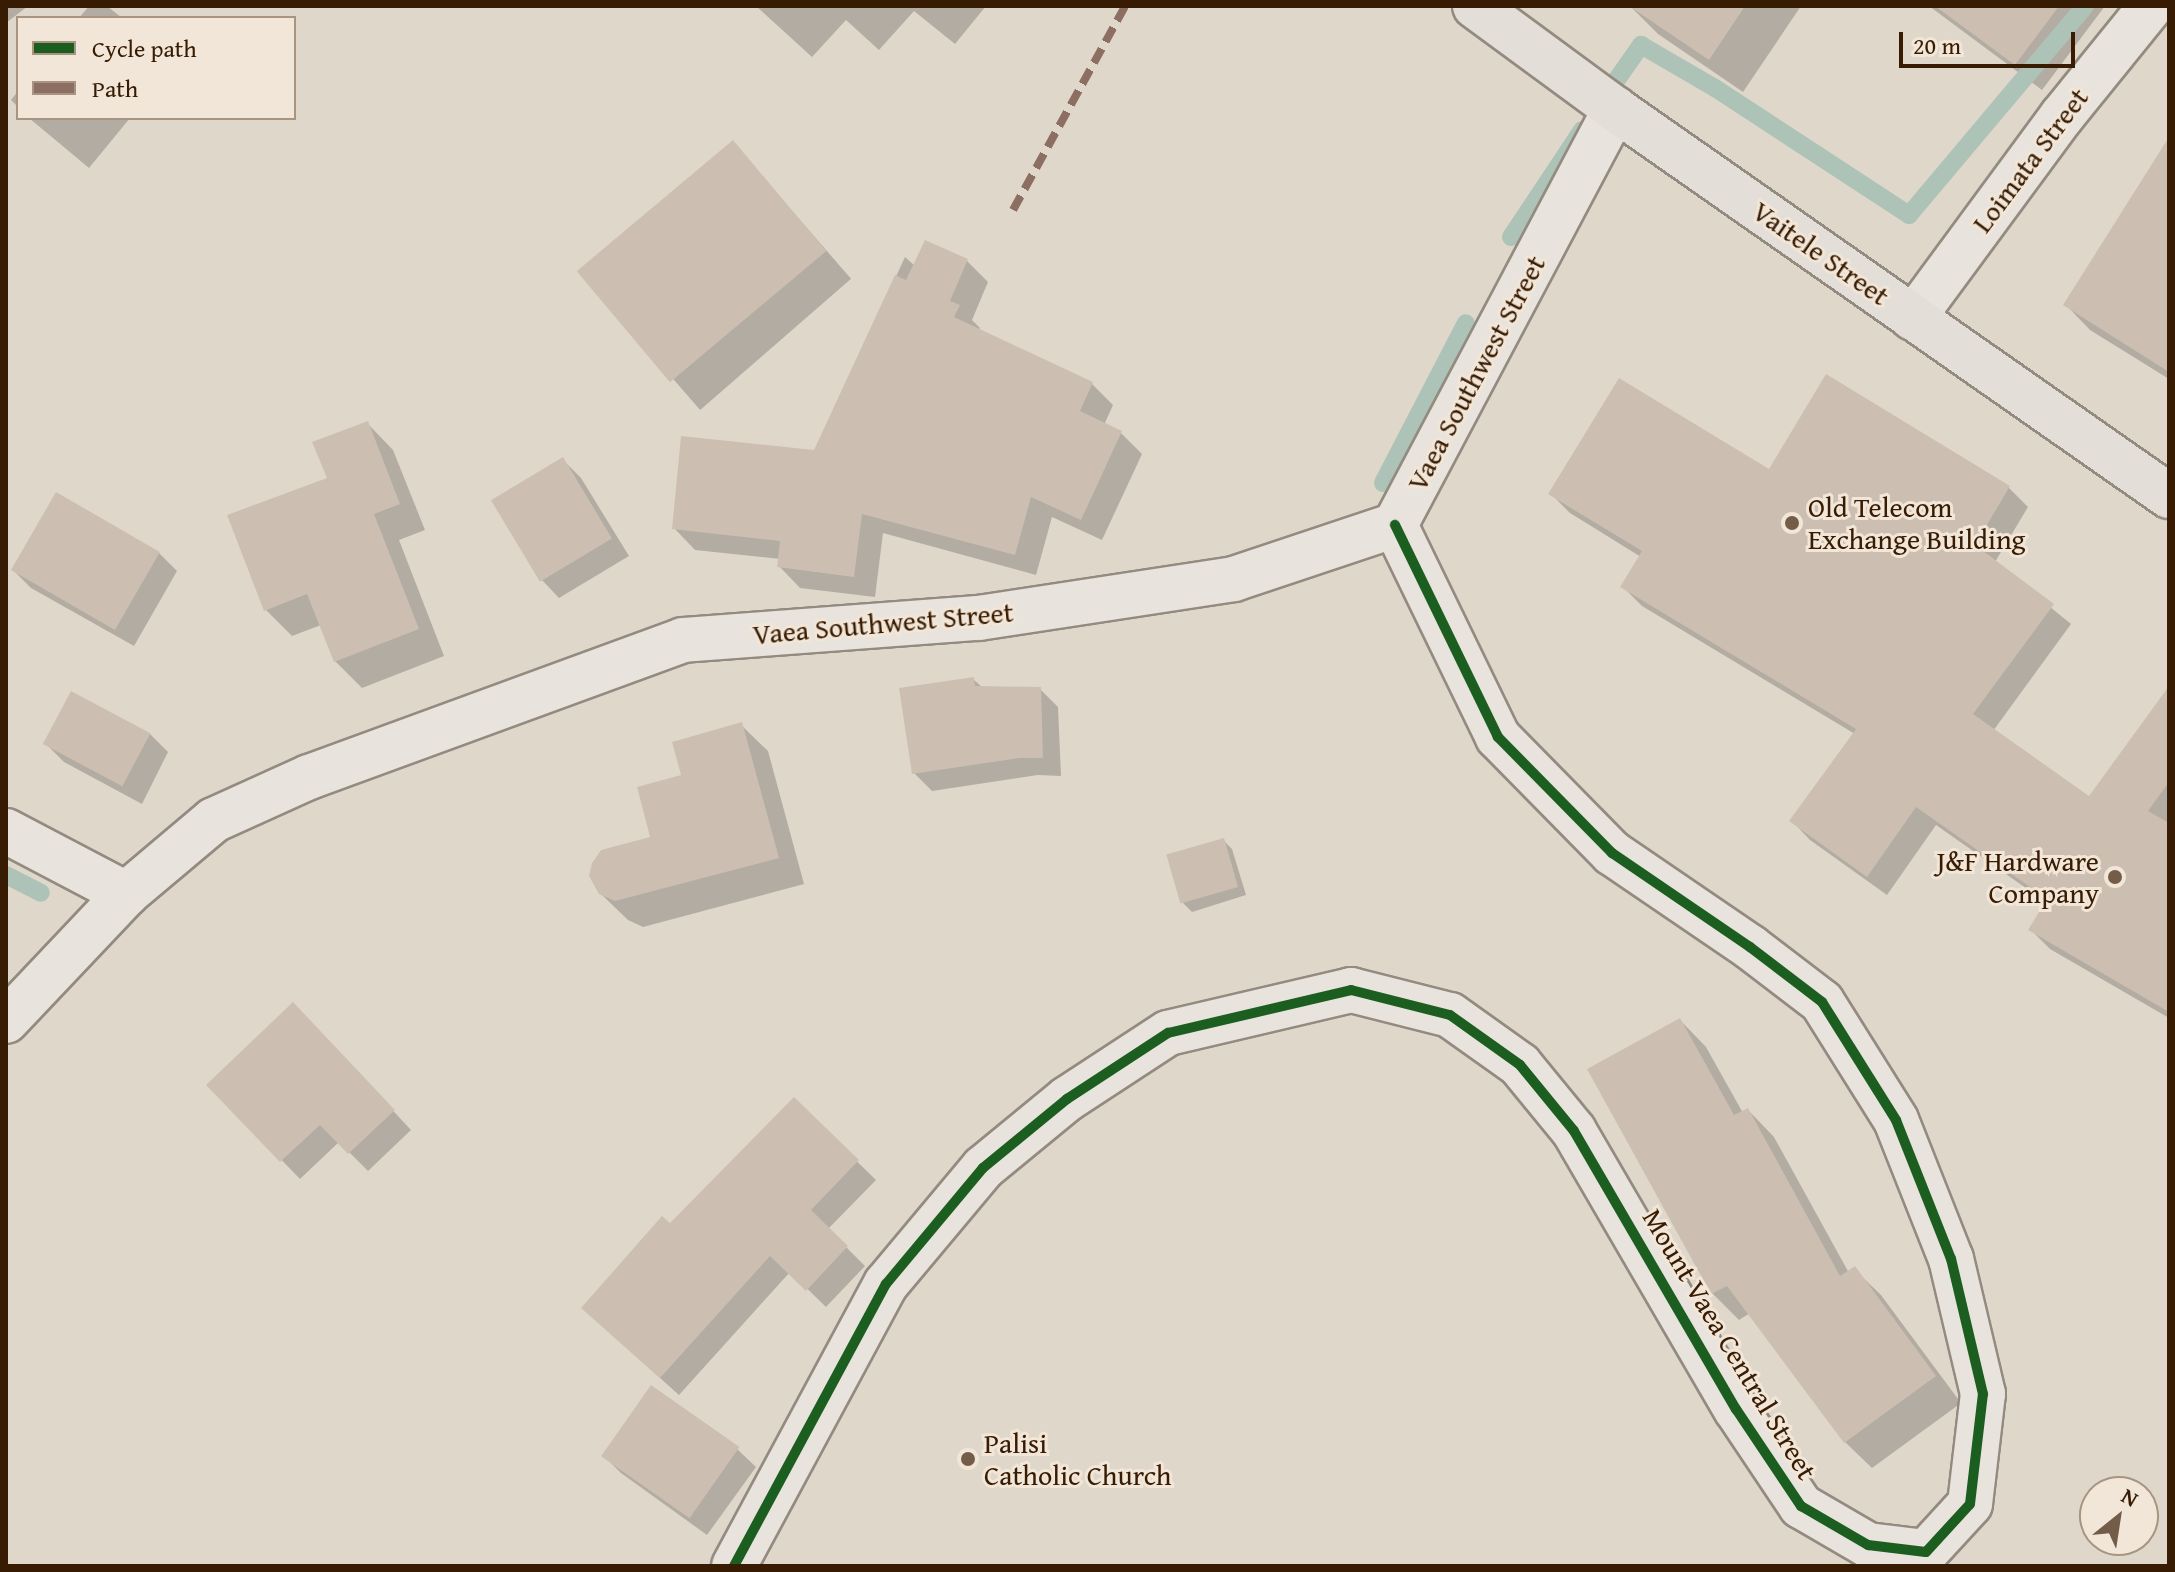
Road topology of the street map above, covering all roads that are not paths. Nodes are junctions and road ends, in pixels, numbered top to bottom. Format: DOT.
graph roads {
  1 [pos="1475,6"];
  2 [pos="2151,6"];
  3 [pos="1615,109"];
  4 [pos="1913,318"];
  5 [pos="2169,496"];
  6 [pos="1395,525"];
  7 [pos="6,831"];
  8 [pos="126,894"];
  9 [pos="6,1021"];
  10 [pos="734,1566"];
  1 -- 3 [label="main road, Vaitele Street"];
  2 -- 4 [label="street, Loimata Street"];
  3 -- 4 [label="main road, Vaitele Street"];
  3 -- 6 [label="street, Vaea Southwest Street"];
  4 -- 5 [label="main road, Vaitele Street"];
  6 -- 8 [label="street, Vaea Southwest Street"];
  6 -- 10 [label="street, Mount Vaea Central Street"];
  7 -- 8 [label="street"];
  8 -- 9 [label="street, Vaea Southwest Street"];
}
